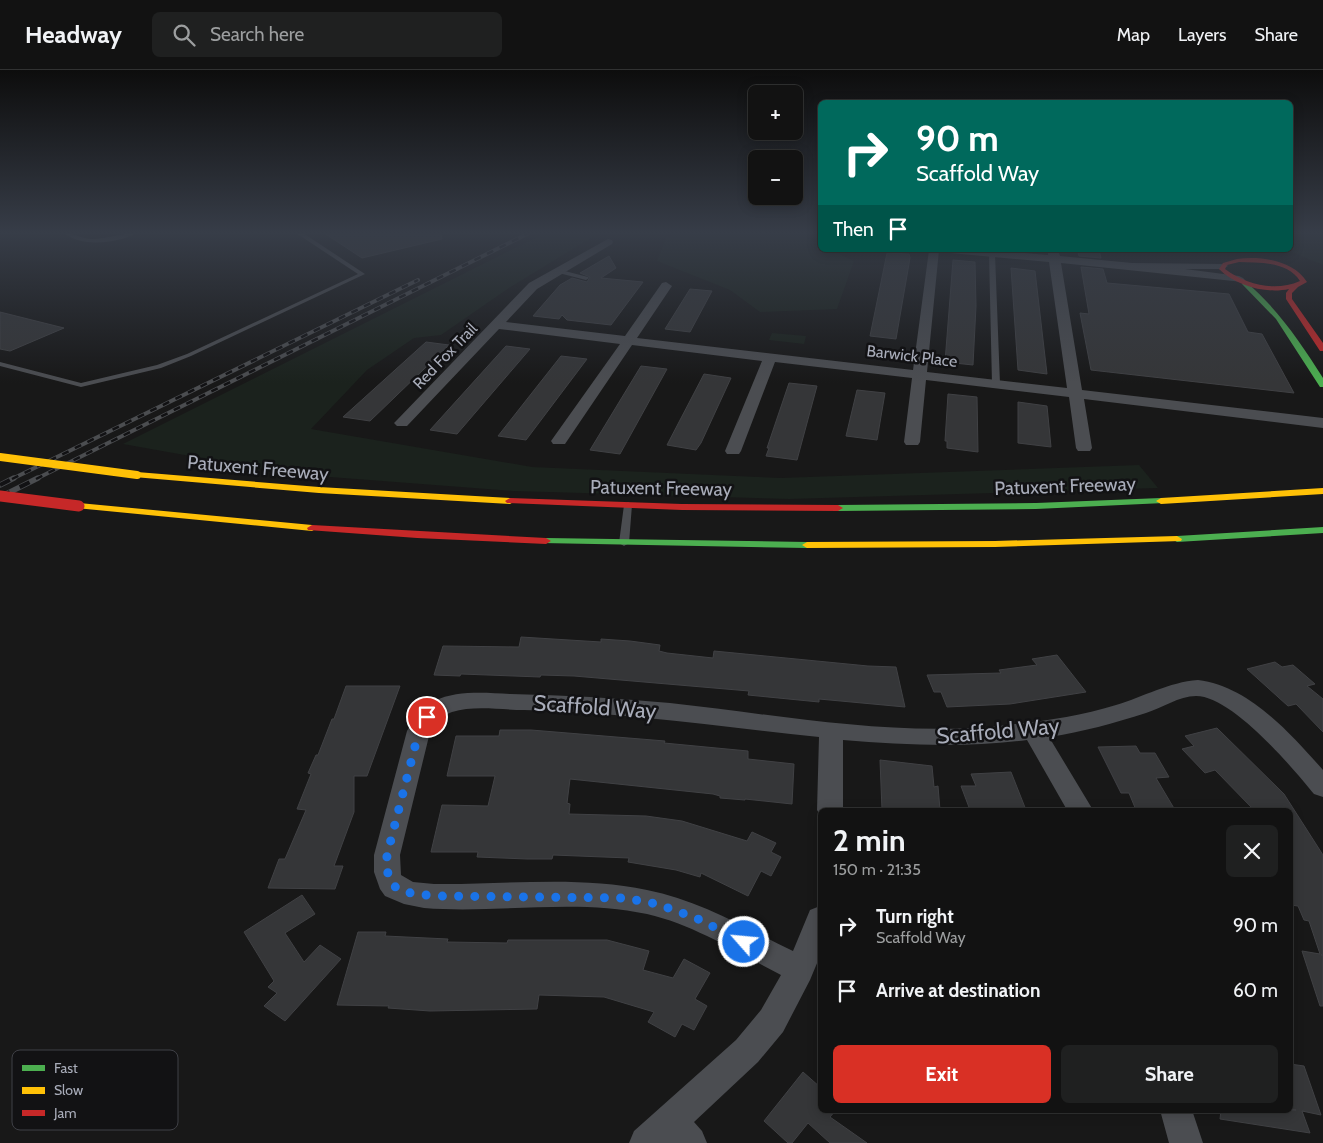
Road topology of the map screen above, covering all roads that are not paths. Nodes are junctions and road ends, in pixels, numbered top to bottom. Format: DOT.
graph roads {
  1 [pos="343,283"];
  2 [pos="538,283"];
  3 [pos="930,283"];
  4 [pos="993,283"];
  5 [pos="1058,283"];
  6 [pos="1244,283"];
  7 [pos="1251,283"];
  8 [pos="1302,283"];
  9 [pos="666,286"];
  10 [pos="1295,287"];
  11 [pos="497,325"];
  12 [pos="629,340"];
  13 [pos="1323,349"];
  14 [pos="770,357"];
  15 [pos="0,364"];
  16 [pos="920,374"];
  17 [pos="996,384"];
  18 [pos="1323,385"];
  19 [pos="1075,393"];
  20 [pos="402,423"];
  21 [pos="1323,423"];
  22 [pos="559,441"];
  23 [pos="912,442"];
  24 [pos="1084,448"];
  25 [pos="733,451"];
  26 [pos="0,457"];
  27 [pos="1323,491"];
  28 [pos="0,496"];
  29 [pos="628,506"];
  30 [pos="1323,530"];
  31 [pos="624,543"];
  32 [pos="831,730"];
  33 [pos="1034,731"];
  34 [pos="1323,787"];
  35 [pos="830,808"];
  36 [pos="1079,808"];
  37 [pos="818,924"];
  38 [pos="800,970"];
  39 [pos="1177,1113"];
  40 [pos="680,1132"];
  41 [pos="646,1143"];
  42 [pos="1186,1143"];
  1 -- 15 [label="lane"];
  2 -- 11 [label="street, Red Fox Trail"];
  3 -- 16 [label="street"];
  4 -- 17 [label="lane"];
  5 -- 19 [label="street"];
  6 -- 18 [label="main road"];
  7 -- 10 [label="main road"];
  8 -- 10 [label="main road"];
  9 -- 12 [label="street"];
  10 -- 13 [label="main road"];
  11 -- 12 [label="street, Barwick Place"];
  11 -- 20 [label="street, Red Fox Trail"];
  12 -- 14 [label="street, Barwick Place"];
  12 -- 22 [label="street"];
  14 -- 16 [label="street, Barwick Place"];
  14 -- 25 [label="street"];
  16 -- 17 [label="street, Barwick Place"];
  16 -- 23 [label="street"];
  17 -- 19 [label="street, Barwick Place"];
  19 -- 21 [label="street, Barwick Place"];
  19 -- 24 [label="street"];
  26 -- 29 [label="main road, Patuxent Freeway, bridge"];
  27 -- 29 [label="main road, Patuxent Freeway"];
  28 -- 31 [label="main road, bridge"];
  29 -- 31 [label="lane"];
  30 -- 31 [label="main road"];
  32 -- 33 [label="street, Scaffold Way"];
  32 -- 35 [label="street"];
  32 -- 38 [label="street, Scaffold Way"];
  33 -- 34 [label="street, Scaffold Way"];
  33 -- 36 [label="street"];
  37 -- 38 [label="street"];
  38 -- 40 [label="street"];
  39 -- 42 [label="street"];
  40 -- 41 [label="street"];
}
